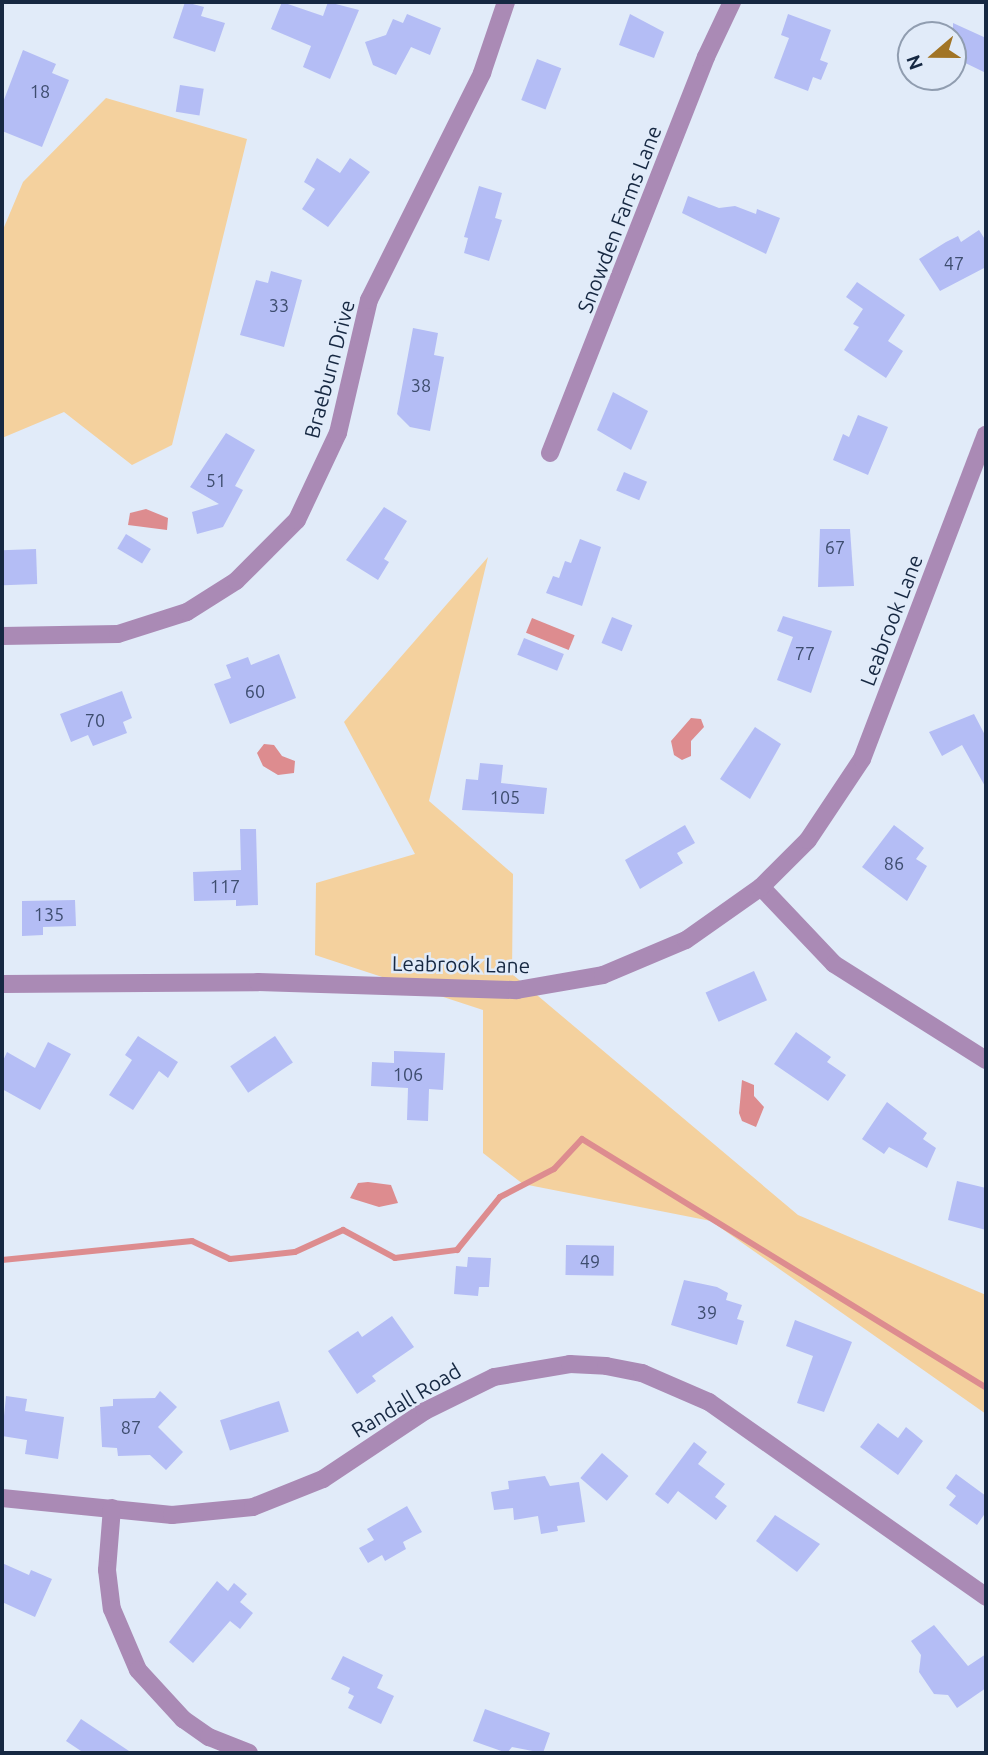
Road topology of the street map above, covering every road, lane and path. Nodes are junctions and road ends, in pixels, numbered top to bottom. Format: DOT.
graph roads {
  1 [pos="506,2"];
  2 [pos="732,2"];
  3 [pos="986,435"];
  4 [pos="550,453"];
  5 [pos="2,636"];
  6 [pos="761,887"];
  7 [pos="2,984"];
  8 [pos="986,1060"];
  9 [pos="2,1498"];
  10 [pos="112,1508"];
  11 [pos="986,1597"];
  12 [pos="249,1753"];
  1 -- 5 [label="street, Braeburn Drive"];
  2 -- 4 [label="street, Snowden Farms Lane"];
  3 -- 6 [label="street, Leabrook Lane"];
  6 -- 7 [label="street, Leabrook Lane"];
  6 -- 8 [label="street"];
  9 -- 10 [label="street, Randall Road"];
  10 -- 11 [label="street, Randall Road"];
  10 -- 12 [label="street"];
}
